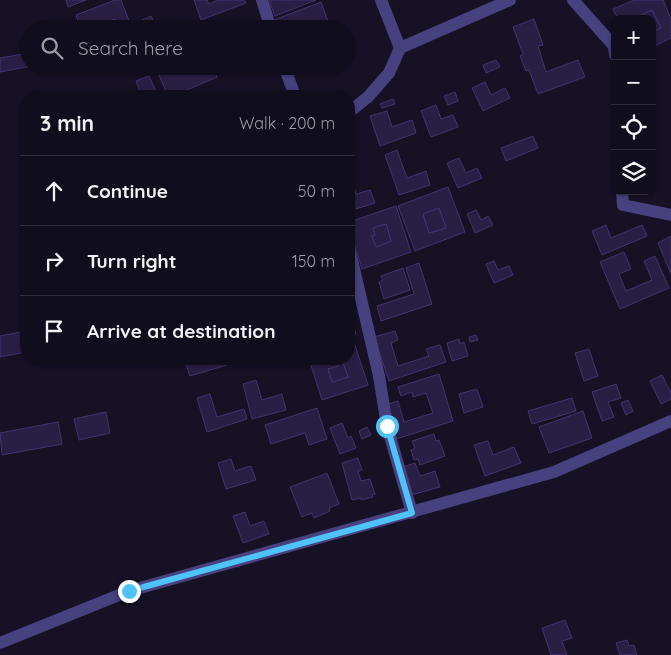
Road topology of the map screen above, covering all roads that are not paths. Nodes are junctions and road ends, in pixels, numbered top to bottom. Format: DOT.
graph roads {
  1 [pos="262,0"];
  2 [pos="381,0"];
  3 [pos="510,0"];
  4 [pos="573,0"];
  5 [pos="268,20"];
  6 [pos="611,43"];
  7 [pos="400,48"];
  8 [pos="287,75"];
  9 [pos="293,90"];
  10 [pos="355,107"];
  11 [pos="622,195"];
  12 [pos="671,215"];
  13 [pos="355,273"];
  14 [pos="671,421"];
  15 [pos="412,513"];
  16 [pos="0,643"];
  1 -- 5 [label="street"];
  2 -- 7 [label="street"];
  3 -- 7 [label="street"];
  4 -- 6 [label="street"];
  7 -- 10 [label="street"];
  8 -- 9 [label="street"];
  11 -- 12 [label="street"];
  13 -- 15 [label="street"];
  14 -- 15 [label="street"];
  15 -- 16 [label="street"];
}
